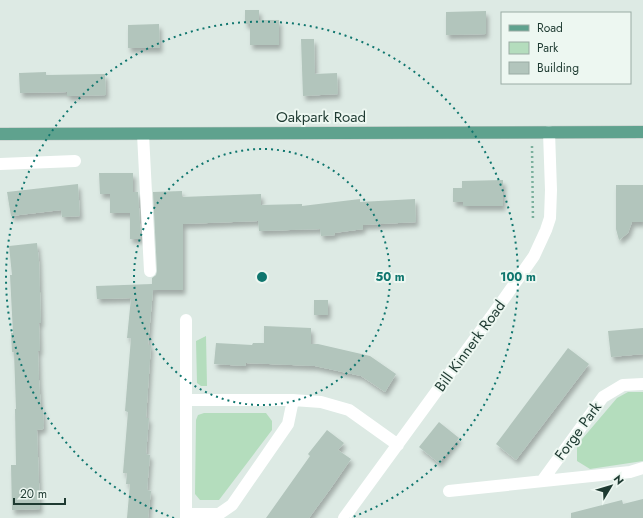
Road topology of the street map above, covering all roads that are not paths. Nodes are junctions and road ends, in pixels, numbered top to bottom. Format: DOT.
graph roads {
  1 [pos="549,132"];
  2 [pos="643,132"];
  3 [pos="0,134"];
  4 [pos="143,134"];
  5 [pos="75,161"];
  6 [pos="0,164"];
  7 [pos="150,271"];
  8 [pos="186,320"];
  9 [pos="643,384"];
  10 [pos="187,400"];
  11 [pos="293,400"];
  12 [pos="398,445"];
  13 [pos="643,468"];
  14 [pos="542,481"];
  15 [pos="449,491"];
  16 [pos="186,516"];
  17 [pos="344,518"];
  1 -- 2 [label="main road, Oakpark Road"];
  1 -- 4 [label="main road, Oakpark Road"];
  1 -- 12 [label="street, Bill Kinnerk Road"];
  3 -- 4 [label="main road, Oakpark Road"];
  4 -- 7 [label="street"];
  5 -- 6 [label="street"];
  8 -- 10 [label="street"];
  9 -- 14 [label="street, Forge Park"];
  10 -- 11 [label="street"];
  10 -- 16 [label="street"];
  11 -- 12 [label="street"];
  11 -- 16 [label="street"];
  12 -- 17 [label="street, Bill Kinnerk Road"];
  13 -- 14 [label="street, Forge Park"];
  14 -- 15 [label="street, Forge Park"];
}
